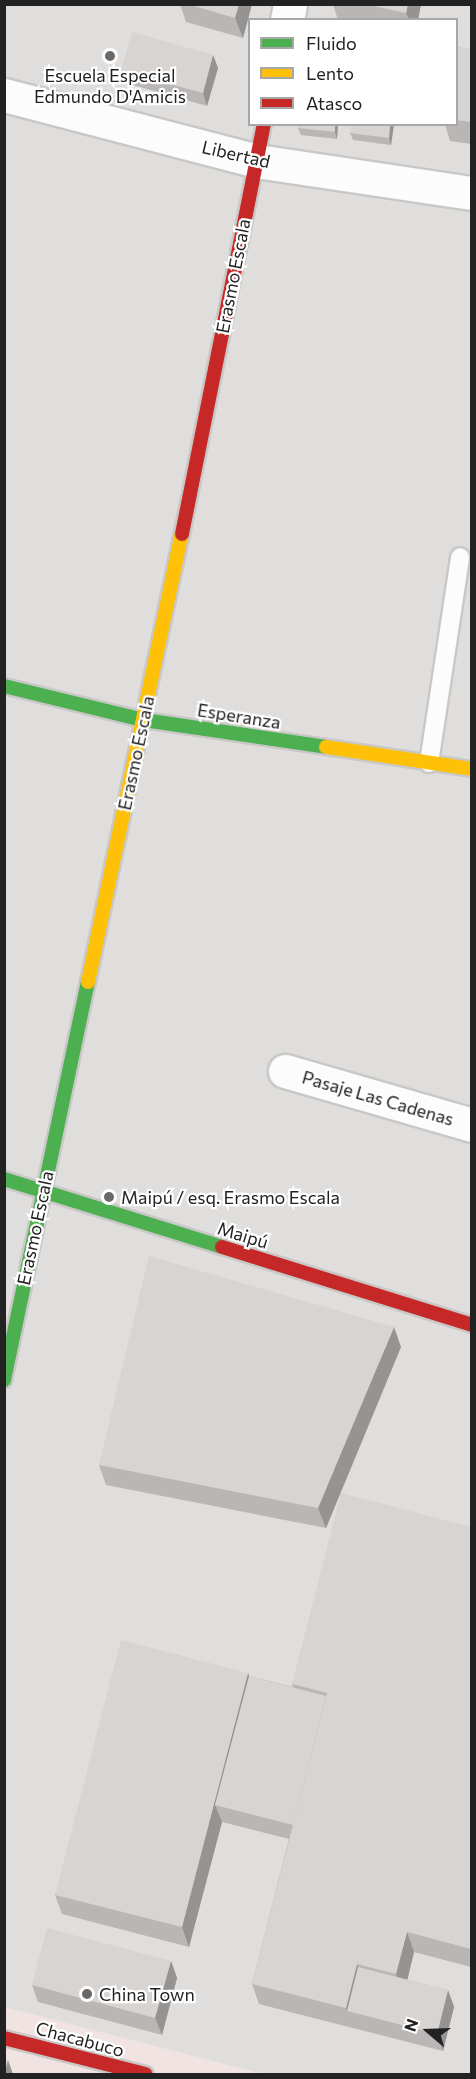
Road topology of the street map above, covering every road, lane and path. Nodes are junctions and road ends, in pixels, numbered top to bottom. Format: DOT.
graph roads {
  1 [pos="4,95"];
  2 [pos="264,126"];
  3 [pos="257,161"];
  4 [pos="471,193"];
  5 [pos="460,557"];
  6 [pos="4,686"];
  7 [pos="144,720"];
  8 [pos="429,763"];
  9 [pos="471,769"];
  10 [pos="285,1071"];
  11 [pos="471,1125"];
  12 [pos="4,1179"];
  13 [pos="43,1191"];
  14 [pos="471,1325"];
  15 [pos="4,1380"];
  16 [pos="4,2037"];
  17 [pos="146,2074"];
  1 -- 3 [label="street, Libertad"];
  2 -- 3 [label="street, Erasmo Escala"];
  3 -- 4 [label="street, Libertad"];
  3 -- 7 [label="street, Erasmo Escala"];
  5 -- 8 [label="lane"];
  6 -- 7 [label="street, Esperanza"];
  7 -- 8 [label="street, Esperanza"];
  7 -- 13 [label="street, Erasmo Escala"];
  8 -- 9 [label="street, Esperanza"];
  10 -- 11 [label="street, Pasaje Las Cadenas"];
  12 -- 13 [label="street, Maipú"];
  13 -- 14 [label="street, Maipú"];
  13 -- 15 [label="street, Erasmo Escala"];
  16 -- 17 [label="street, Chacabuco"];
}
